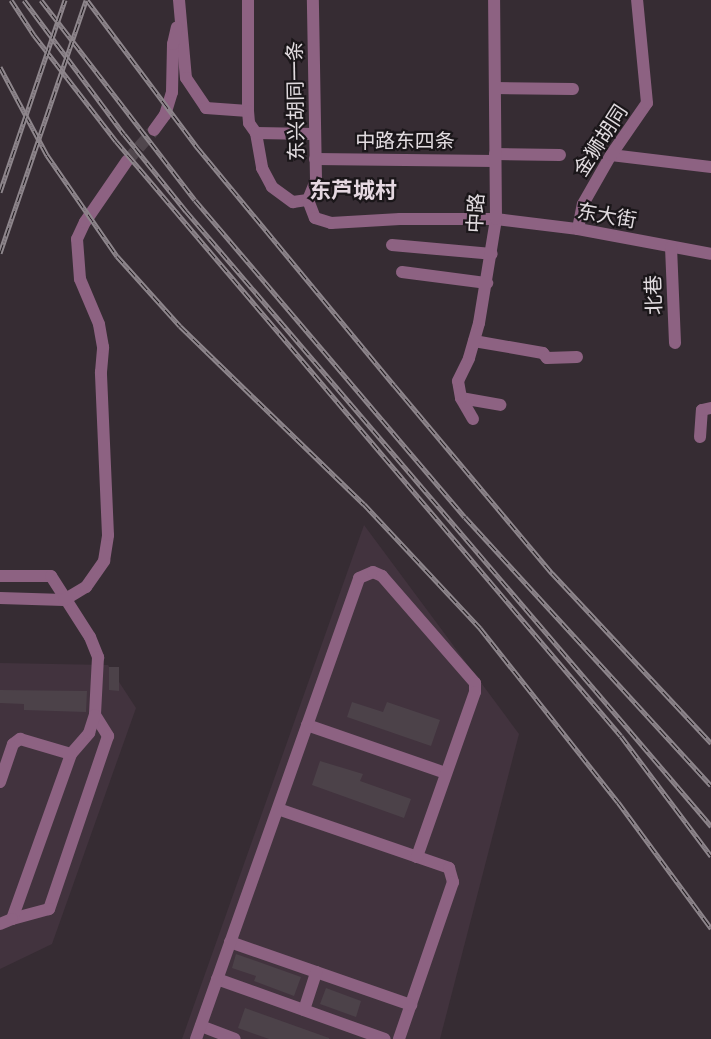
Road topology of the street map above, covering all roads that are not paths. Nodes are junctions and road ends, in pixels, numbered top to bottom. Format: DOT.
graph roads {
  1 [pos="179,0"];
  2 [pos="248,0"];
  3 [pos="313,0"];
  4 [pos="494,0"];
  5 [pos="636,0"];
  6 [pos="179,23"];
  7 [pos="495,88"];
  8 [pos="573,89"];
  9 [pos="248,111"];
  10 [pos="153,130"];
  11 [pos="256,132"];
  12 [pos="314,134"];
  13 [pos="560,155"];
  14 [pos="611,155"];
  15 [pos="495,157"];
  16 [pos="315,159"];
  17 [pos="127,161"];
  18 [pos="711,167"];
  19 [pos="308,200"];
  20 [pos="496,219"];
  21 [pos="578,229"];
  22 [pos="392,245"];
  23 [pos="671,247"];
  24 [pos="492,254"];
  25 [pos="711,254"];
  26 [pos="402,272"];
  27 [pos="487,283"];
  28 [pos="474,341"];
  29 [pos="675,343"];
  30 [pos="577,357"];
  31 [pos="461,398"];
  32 [pos="500,405"];
  33 [pos="711,408"];
  34 [pos="473,419"];
  35 [pos="700,437"];
  36 [pos="0,576"];
  37 [pos="0,598"];
  38 [pos="64,600"];
  39 [pos="95,715"];
  40 [pos="307,725"];
  41 [pos="71,754"];
  42 [pos="446,773"];
  43 [pos="0,782"];
  44 [pos="278,808"];
  45 [pos="417,857"];
  46 [pos="6,922"];
  47 [pos="230,942"];
  48 [pos="316,972"];
  49 [pos="217,979"];
  50 [pos="411,1005"];
  51 [pos="304,1010"];
  52 [pos="201,1026"];
  53 [pos="196,1039"];
  54 [pos="236,1039"];
  55 [pos="385,1039"];
  56 [pos="399,1039"];
  1 -- 6 [label="street"];
  2 -- 9 [label="street"];
  3 -- 12 [label="street, 东兴胡同一条"];
  4 -- 7 [label="street, 中路"];
  5 -- 14 [label="street, 金狮胡同"];
  6 -- 9 [label="street"];
  6 -- 10 [label="street"];
  7 -- 8 [label="street"];
  7 -- 15 [label="street, 中路"];
  9 -- 11 [label="street"];
  11 -- 12 [label="street"];
  11 -- 19 [label="street"];
  12 -- 16 [label="street, 东兴胡同一条"];
  13 -- 15 [label="street, 中路东四条"];
  14 -- 18 [label="street"];
  14 -- 21 [label="street, 金狮胡同"];
  15 -- 16 [label="street, 中路东四条"];
  15 -- 20 [label="street, 中路"];
  16 -- 19 [label="street, 东兴胡同一条"];
  17 -- 38 [label="street"];
  19 -- 20 [label="street, 东大街"];
  20 -- 21 [label="street, 东大街"];
  20 -- 24 [label="street, 中路"];
  21 -- 23 [label="street, 东大街"];
  22 -- 24 [label="street"];
  23 -- 25 [label="street, 东大街"];
  23 -- 29 [label="street, 北巷"];
  24 -- 27 [label="street, 中路"];
  26 -- 27 [label="street"];
  27 -- 28 [label="street, 中路"];
  28 -- 30 [label="street"];
  28 -- 31 [label="street, 中路"];
  31 -- 32 [label="street"];
  31 -- 34 [label="street"];
  33 -- 35 [label="street"];
  36 -- 38 [label="street"];
  37 -- 38 [label="street"];
  38 -- 39 [label="street"];
  39 -- 41 [label="street"];
  39 -- 46 [label="street"];
  40 -- 42 [label="street"];
  40 -- 42 [label="street"];
  40 -- 44 [label="street"];
  41 -- 43 [label="street"];
  41 -- 46 [label="street"];
  42 -- 45 [label="street"];
  44 -- 45 [label="street"];
  44 -- 47 [label="street"];
  45 -- 50 [label="street"];
  47 -- 48 [label="street"];
  47 -- 49 [label="street"];
  48 -- 50 [label="street"];
  48 -- 51 [label="street"];
  49 -- 51 [label="street"];
  49 -- 52 [label="street"];
  50 -- 56 [label="street"];
  51 -- 55 [label="street"];
  52 -- 53 [label="street"];
  52 -- 54 [label="street"];
}
